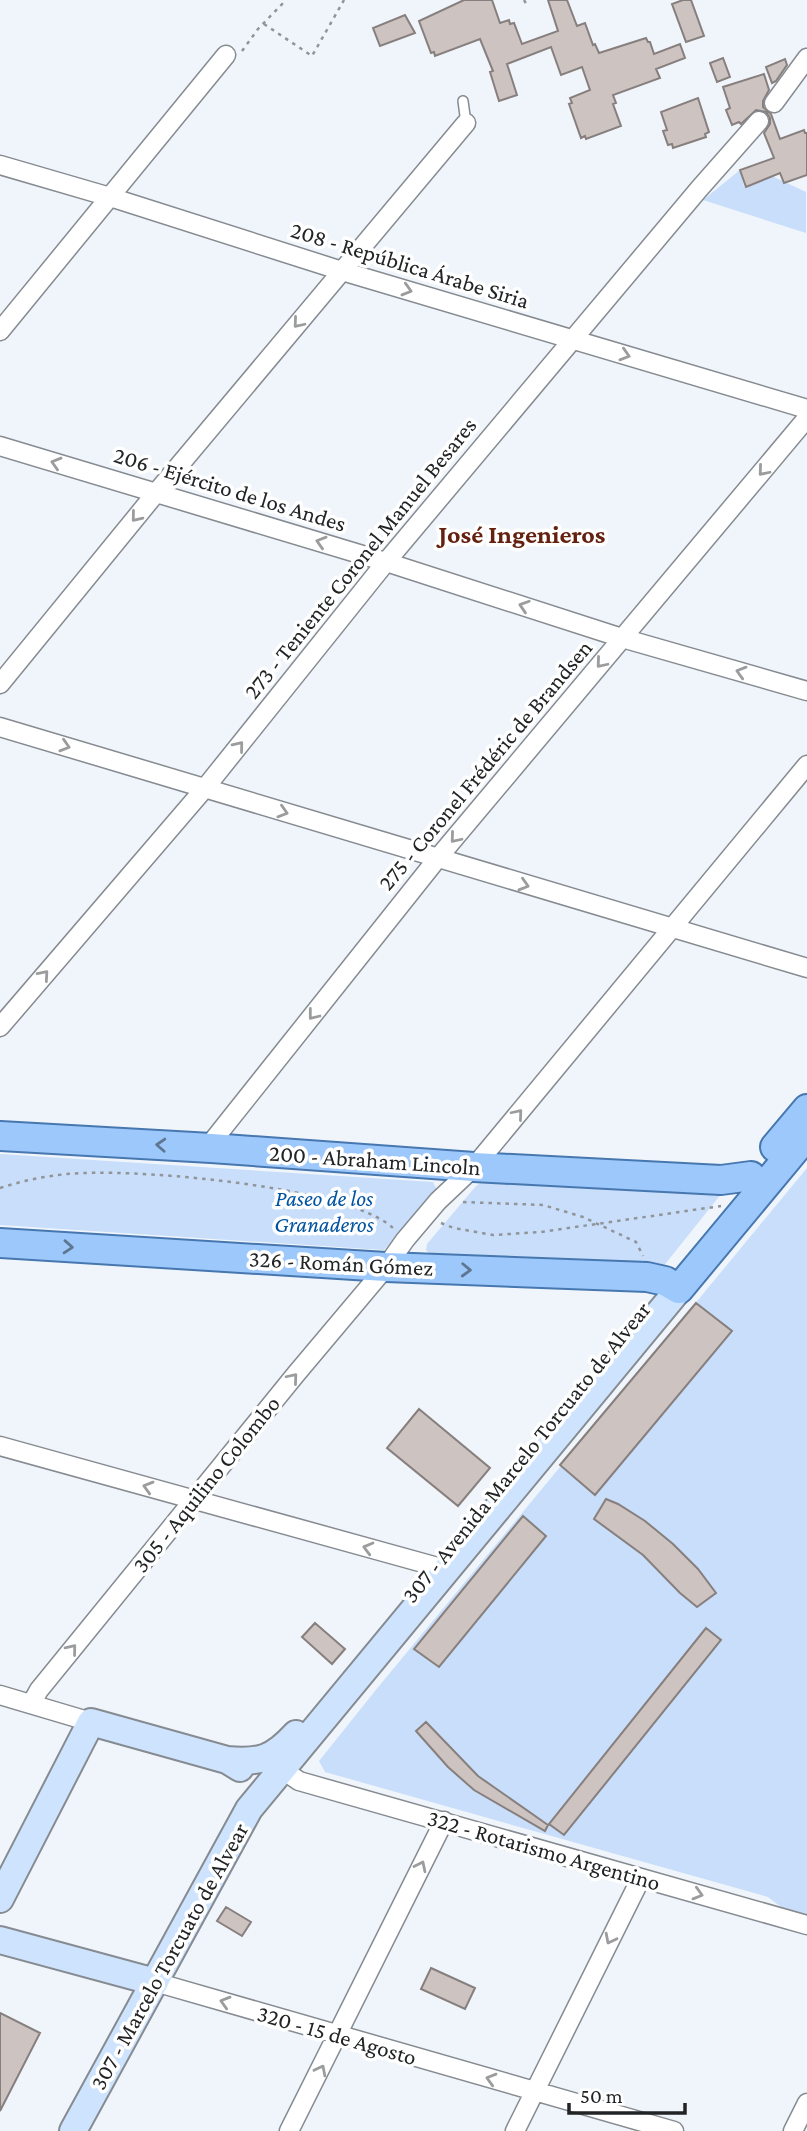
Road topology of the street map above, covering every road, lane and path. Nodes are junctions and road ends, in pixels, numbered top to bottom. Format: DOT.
graph roads {
  1 [pos="286,0"];
  2 [pos="344,0"];
  3 [pos="524,0"];
  4 [pos="528,7"];
  5 [pos="264,24"];
  6 [pos="226,55"];
  7 [pos="807,58"];
  8 [pos="463,100"];
  9 [pos="774,103"];
  10 [pos="759,121"];
  11 [pos="466,123"];
  12 [pos="0,165"];
  13 [pos="110,197"];
  14 [pos="342,271"];
  15 [pos="0,331"];
  16 [pos="574,339"];
  17 [pos="807,410"];
  18 [pos="807,418"];
  19 [pos="0,446"];
  20 [pos="156,493"];
  21 [pos="386,562"];
  22 [pos="622,638"];
  23 [pos="0,684"];
  24 [pos="807,691"];
  25 [pos="0,727"];
  26 [pos="807,765"];
  27 [pos="205,788"];
  28 [pos="437,859"];
  29 [pos="672,929"];
  30 [pos="807,968"];
  31 [pos="8,1007"];
  32 [pos="0,1027"];
  33 [pos="807,1109"];
  34 [pos="807,1135"];
  35 [pos="0,1136"];
  36 [pos="207,1148"];
  37 [pos="474,1167"];
  38 [pos="751,1176"];
  39 [pos="0,1188"];
  40 [pos="438,1201"];
  41 [pos="727,1206"];
  42 [pos="425,1216"];
  43 [pos="601,1224"];
  44 [pos="405,1240"];
  45 [pos="0,1242"];
  46 [pos="386,1267"];
  47 [pos="664,1283"];
  48 [pos="0,1446"];
  49 [pos="193,1500"];
  50 [pos="434,1566"];
  51 [pos="0,1695"];
  52 [pos="31,1704"];
  53 [pos="91,1722"];
  54 [pos="227,1760"];
  55 [pos="276,1777"];
  56 [pos="444,1821"];
  57 [pos="641,1878"];
  58 [pos="0,1899"];
  59 [pos="807,1925"];
  60 [pos="0,1940"];
  61 [pos="155,1982"];
  62 [pos="339,2035"];
  63 [pos="533,2091"];
  64 [pos="807,2103"];
  65 [pos="72,2131"];
  66 [pos="289,2131"];
  67 [pos="515,2131"];
  68 [pos="674,2131"];
  69 [pos="793,2131"];
  1 -- 5 [label="path"];
  2 -- 5 [label="path"];
  3 -- 4 [label="path"];
  5 -- 6 [label="path"];
  6 -- 13 [label="street"];
  7 -- 9 [label="street"];
  8 -- 11 [label="lane"];
  10 -- 16 [label="street, 273 - Teniente Coronel Manuel Besares"];
  11 -- 14 [label="street"];
  12 -- 13 [label="street, 208 - República Árabe Siria"];
  13 -- 14 [label="street, 208 - República Árabe Siria"];
  13 -- 15 [label="street"];
  14 -- 16 [label="street, 208 - República Árabe Siria, one-way"];
  14 -- 20 [label="street, one-way"];
  16 -- 17 [label="street, 208 - República Árabe Siria, one-way"];
  16 -- 21 [label="street, 273 - Teniente Coronel Manuel Besares"];
  18 -- 22 [label="street, 275 - Coronel Frédéric de Brandsen, one-way"];
  20 -- 19 [label="street, 206 - Ejército de los Andes, one-way"];
  21 -- 20 [label="street, 206 - Ejército de los Andes, one-way"];
  20 -- 23 [label="street, one-way"];
  22 -- 21 [label="street, 206 - Ejército de los Andes, one-way"];
  27 -- 21 [label="street, 273 - Teniente Coronel Manuel Besares, one-way"];
  24 -- 22 [label="street, 206 - Ejército de los Andes, one-way"];
  22 -- 28 [label="street, 275 - Coronel Frédéric de Brandsen, one-way"];
  25 -- 27 [label="street, one-way"];
  26 -- 29 [label="street, 305 - Aquilino Colombo"];
  27 -- 28 [label="street, one-way"];
  31 -- 27 [label="street, 273 - Teniente Coronel Manuel Besares, one-way"];
  28 -- 29 [label="street, one-way"];
  28 -- 36 [label="street, 275 - Coronel Frédéric de Brandsen, one-way"];
  29 -- 30 [label="street"];
  37 -- 29 [label="street, 305 - Aquilino Colombo, one-way"];
  31 -- 32 [label="street, 273 - Teniente Coronel Manuel Besares"];
  33 -- 38 [label="main road, 307 - Avenida Marcelo Torcuato de Alvear"];
  34 -- 47 [label="main road, 307 - Avenida Marcelo Torcuato de Alvear"];
  36 -- 35 [label="main road, 200 - Abraham Lincoln, one-way"];
  36 -- 37 [label="main road, 200 - Abraham Lincoln"];
  37 -- 38 [label="main road, 200 - Abraham Lincoln"];
  37 -- 40 [label="street, 305 - Aquilino Colombo"];
  38 -- 41 [label="main road, 307 - Avenida Marcelo Torcuato de Alvear"];
  39 -- 44 [label="path"];
  40 -- 42 [label="street, 305 - Aquilino Colombo"];
  40 -- 43 [label="path"];
  41 -- 43 [label="path"];
  41 -- 47 [label="main road, 307 - Avenida Marcelo Torcuato de Alvear"];
  42 -- 43 [label="path"];
  42 -- 44 [label="street, 305 - Aquilino Colombo"];
  43 -- 47 [label="path"];
  44 -- 46 [label="street, 305 - Aquilino Colombo"];
  45 -- 46 [label="main road, 326 - Román Gómez, one-way"];
  46 -- 47 [label="main road, 326 - Román Gómez, one-way"];
  49 -- 46 [label="street, 305 - Aquilino Colombo, one-way"];
  47 -- 50 [label="main road, 307 - Avenida Marcelo Torcuato de Alvear"];
  47 -- 55 [label="main road, 307 - Avenida Marcelo Torcuato de Alvear"];
  49 -- 48 [label="street, one-way"];
  50 -- 49 [label="street, one-way"];
  52 -- 49 [label="street, 305 - Aquilino Colombo, one-way"];
  50 -- 54 [label="main road, 307 - Avenida Marcelo Torcuato de Alvear"];
  51 -- 52 [label="street, 322 - Rotarismo Argentino"];
  52 -- 53 [label="street, 322 - Rotarismo Argentino"];
  53 -- 54 [label="main road, 322 - Rotarismo Argentino"];
  53 -- 58 [label="main road"];
  54 -- 55 [label="main road, 322 - Rotarismo Argentino"];
  55 -- 56 [label="street, 322 - Rotarismo Argentino"];
  55 -- 61 [label="main road, 307 - Marcelo Torcuato de Alvear"];
  56 -- 57 [label="street, 322 - Rotarismo Argentino"];
  62 -- 56 [label="street, one-way"];
  57 -- 59 [label="street, 322 - Rotarismo Argentino, one-way"];
  57 -- 63 [label="street, one-way"];
  60 -- 61 [label="main road, 320 - 15 de Agosto"];
  62 -- 61 [label="street, 320 - 15 de Agosto, one-way"];
  61 -- 65 [label="main road, 307 - Marcelo Torcuato de Alvear"];
  63 -- 62 [label="street, 320 - 15 de Agosto, one-way"];
  66 -- 62 [label="street, one-way"];
  63 -- 67 [label="street"];
  63 -- 68 [label="street, 320 - 15 de Agosto"];
  64 -- 69 [label="street"];
}
